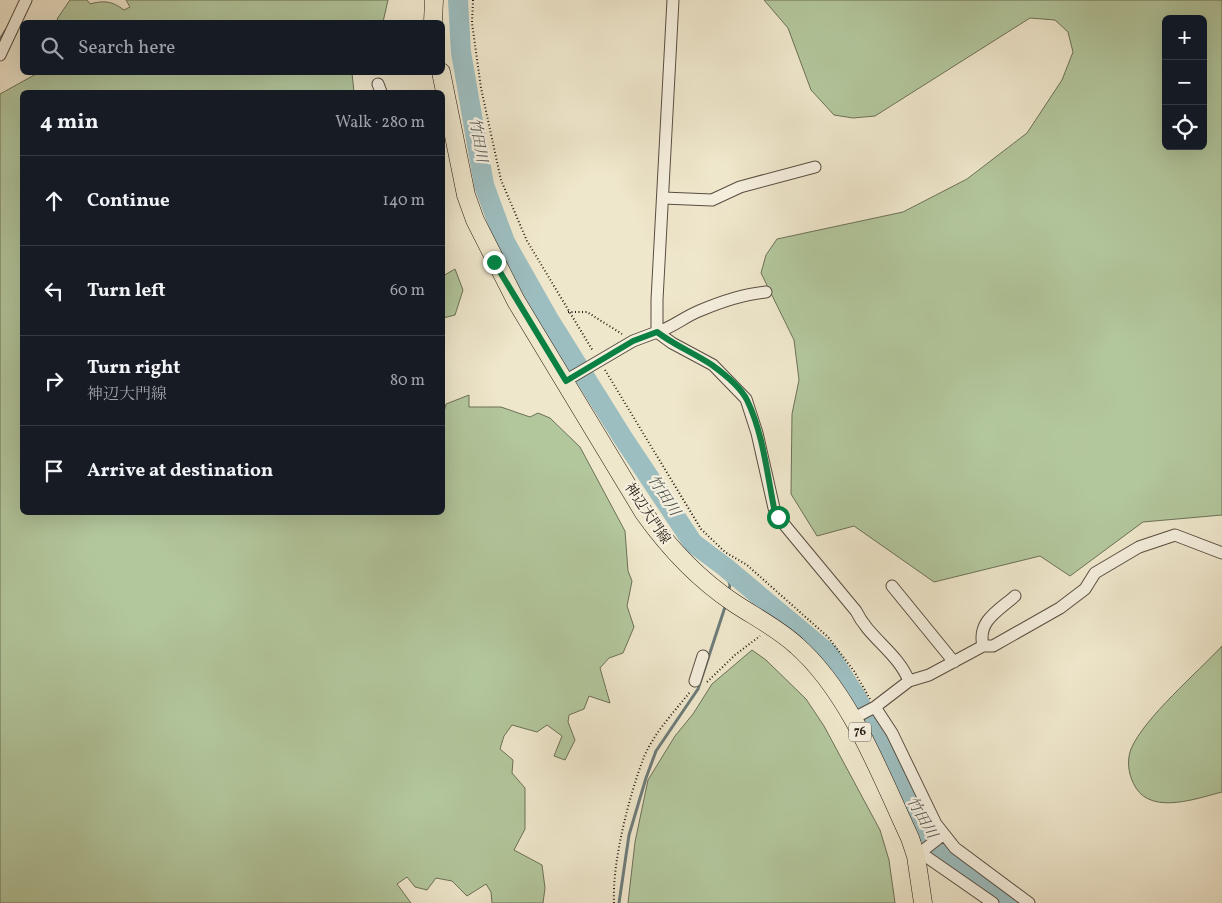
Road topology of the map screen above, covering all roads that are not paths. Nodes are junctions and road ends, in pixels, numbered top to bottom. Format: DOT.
graph roads {
  1 [pos="26,0"];
  2 [pos="434,0"];
  3 [pos="673,0"];
  4 [pos="434,20"];
  5 [pos="0,55"];
  6 [pos="441,75"];
  7 [pos="443,90"];
  8 [pos="445,102"];
  9 [pos="815,167"];
  10 [pos="663,198"];
  11 [pos="766,292"];
  12 [pos="657,332"];
  13 [pos="569,379"];
  14 [pos="1222,553"];
  15 [pos="892,586"];
  16 [pos="1015,596"];
  17 [pos="983,646"];
  18 [pos="703,656"];
  19 [pos="954,662"];
  20 [pos="909,681"];
  21 [pos="699,682"];
  22 [pos="874,708"];
  23 [pos="857,717"];
  24 [pos="943,835"];
  25 [pos="921,853"];
  26 [pos="922,903"];
  27 [pos="992,903"];
  28 [pos="1030,903"];
  1 -- 5 [label="street"];
  2 -- 4 [label="main road"];
  3 -- 10 [label="street"];
  6 -- 7 [label="main road, 神辺大門線 / 76"];
  8 -- 13 [label="main road, 神辺大門線 / 76"];
  9 -- 10 [label="street"];
  10 -- 12 [label="street"];
  11 -- 12 [label="street"];
  12 -- 13 [label="street"];
  12 -- 20 [label="street"];
  13 -- 23 [label="main road, 神辺大門線 / 76"];
  14 -- 17 [label="street"];
  15 -- 19 [label="street"];
  16 -- 17 [label="street"];
  17 -- 19 [label="street"];
  18 -- 21 [label="street"];
  19 -- 20 [label="street"];
  20 -- 22 [label="street"];
  22 -- 23 [label="street"];
  22 -- 24 [label="street"];
  23 -- 25 [label="main road, 神辺大門線 / 76"];
  24 -- 25 [label="street"];
  24 -- 28 [label="street"];
  25 -- 26 [label="main road, 神辺大門線 / 76"];
  25 -- 27 [label="street"];
}
